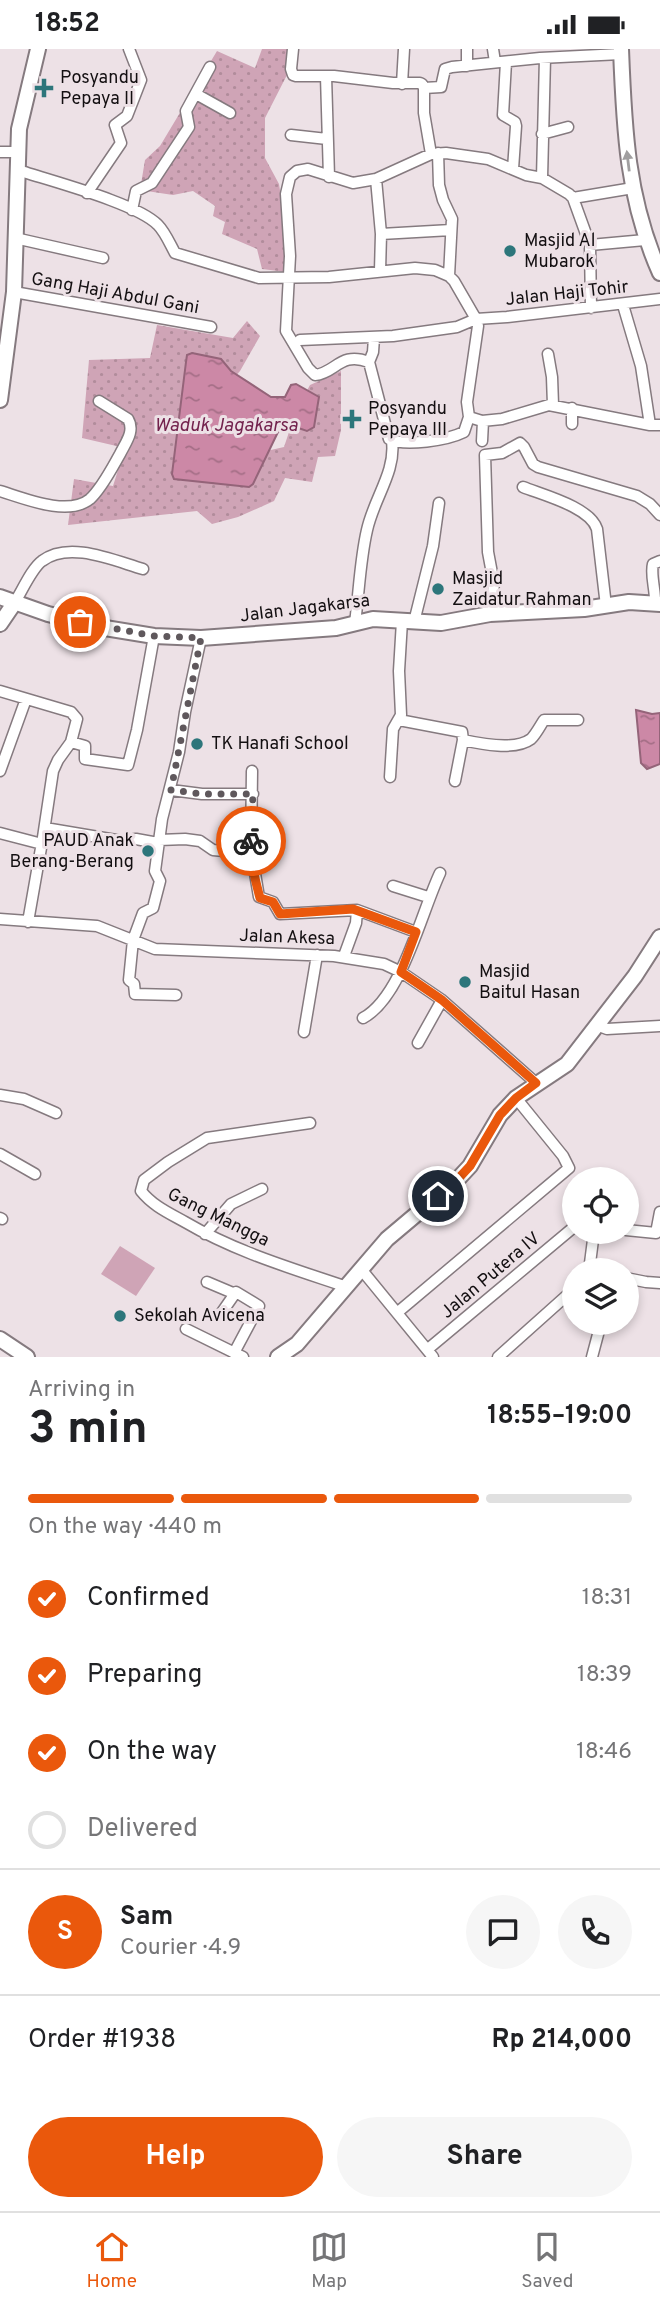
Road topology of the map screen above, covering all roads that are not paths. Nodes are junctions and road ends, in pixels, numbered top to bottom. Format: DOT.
graph roads {
  1 [pos="38,49"];
  2 [pos="129,49"];
  3 [pos="293,49"];
  4 [pos="404,49"];
  5 [pos="467,49"];
  6 [pos="494,49"];
  7 [pos="621,51"];
  8 [pos="542,55"];
  9 [pos="500,62"];
  10 [pos="467,66"];
  11 [pos="210,67"];
  12 [pos="326,76"];
  13 [pos="402,84"];
  14 [pos="424,88"];
  15 [pos="196,94"];
  16 [pos="230,113"];
  17 [pos="568,127"];
  18 [pos="542,134"];
  19 [pos="291,135"];
  20 [pos="327,139"];
  21 [pos="0,152"];
  22 [pos="18,152"];
  23 [pos="434,154"];
  24 [pos="513,169"];
  25 [pos="18,170"];
  26 [pos="328,177"];
  27 [pos="542,178"];
  28 [pos="376,179"];
  29 [pos="633,188"];
  30 [pos="87,193"];
  31 [pos="573,198"];
  32 [pos="132,210"];
  33 [pos="452,230"];
  34 [pos="381,235"];
  35 [pos="15,238"];
  36 [pos="645,240"];
  37 [pos="590,245"];
  38 [pos="103,258"];
  39 [pos="380,271"];
  40 [pos="660,273"];
  41 [pos="449,276"];
  42 [pos="290,278"];
  43 [pos="14,292"];
  44 [pos="660,299"];
  45 [pos="622,305"];
  46 [pos="590,307"];
  47 [pos="476,319"];
  48 [pos="211,327"];
  49 [pos="374,338"];
  50 [pos="300,340"];
  51 [pos="548,354"];
  52 [pos="369,362"];
  53 [pos="0,400"];
  54 [pos="99,401"];
  55 [pos="553,405"];
  56 [pos="572,408"];
  57 [pos="469,417"];
  58 [pos="483,421"];
  59 [pos="572,424"];
  60 [pos="655,425"];
  61 [pos="392,441"];
  62 [pos="482,441"];
  63 [pos="523,487"];
  64 [pos="0,491"];
  65 [pos="439,503"];
  66 [pos="660,515"];
  67 [pos="660,561"];
  68 [pos="143,569"];
  69 [pos="0,597"];
  70 [pos="15,602"];
  71 [pos="658,604"];
  72 [pos="606,606"];
  73 [pos="490,614"];
  74 [pos="408,622"];
  75 [pos="355,623"];
  76 [pos="0,624"];
  77 [pos="154,636"];
  78 [pos="201,638"];
  79 [pos="0,691"];
  80 [pos="26,699"];
  81 [pos="399,720"];
  82 [pos="578,720"];
  83 [pos="463,740"];
  84 [pos="71,742"];
  85 [pos="0,771"];
  86 [pos="252,771"];
  87 [pos="390,778"];
  88 [pos="455,781"];
  89 [pos="171,790"];
  90 [pos="253,794"];
  91 [pos="45,828"];
  92 [pos="0,833"];
  93 [pos="159,841"];
  94 [pos="41,848"];
  95 [pos="251,851"];
  96 [pos="440,873"];
  97 [pos="393,886"];
  98 [pos="428,897"];
  99 [pos="357,910"];
  100 [pos="0,919"];
  101 [pos="28,922"];
  102 [pos="416,932"];
  103 [pos="660,937"];
  104 [pos="132,940"];
  105 [pos="317,955"];
  106 [pos="344,957"];
  107 [pos="401,972"];
  108 [pos="176,995"];
  109 [pos="442,1000"];
  110 [pos="363,1018"];
  111 [pos="599,1025"];
  112 [pos="660,1026"];
  113 [pos="304,1032"];
  114 [pos="418,1043"];
  115 [pos="536,1083"];
  116 [pos="0,1095"];
  117 [pos="516,1098"];
  118 [pos="56,1113"];
  119 [pos="310,1123"];
  120 [pos="0,1154"];
  121 [pos="35,1174"];
  122 [pos="262,1189"];
  123 [pos="660,1212"];
  124 [pos="639,1231"];
  125 [pos="205,1234"];
  126 [pos="562,1238"];
  127 [pos="361,1269"];
  128 [pos="639,1281"];
  129 [pos="207,1282"];
  130 [pos="660,1283"];
  131 [pos="346,1287"];
  132 [pos="233,1293"];
  133 [pos="562,1300"];
  134 [pos="398,1312"];
  135 [pos="220,1315"];
  136 [pos="186,1329"];
  137 [pos="598,1335"];
  138 [pos="0,1339"];
  139 [pos="430,1353"];
  140 [pos="239,1355"];
  141 [pos="27,1357"];
  142 [pos="278,1357"];
  143 [pos="498,1357"];
  144 [pos="592,1357"];
  1 -- 22 [label="main road"];
  2 -- 30 [label="street"];
  3 -- 12 [label="street"];
  4 -- 13 [label="street"];
  5 -- 10 [label="street"];
  6 -- 9 [label="street"];
  7 -- 8 [label="street"];
  29 -- 7 [label="main road, one-way"];
  8 -- 9 [label="street"];
  8 -- 18 [label="street"];
  9 -- 10 [label="street"];
  9 -- 24 [label="street"];
  10 -- 14 [label="street"];
  11 -- 15 [label="street"];
  12 -- 13 [label="street"];
  12 -- 20 [label="street"];
  13 -- 14 [label="street"];
  14 -- 23 [label="street"];
  15 -- 16 [label="street"];
  15 -- 32 [label="street"];
  17 -- 18 [label="street"];
  18 -- 27 [label="street"];
  19 -- 20 [label="street"];
  20 -- 26 [label="street"];
  21 -- 22 [label="street"];
  22 -- 25 [label="main road"];
  23 -- 24 [label="street"];
  23 -- 28 [label="street"];
  23 -- 33 [label="street"];
  24 -- 27 [label="street"];
  25 -- 30 [label="street"];
  25 -- 35 [label="main road"];
  26 -- 28 [label="street"];
  26 -- 42 [label="street"];
  27 -- 31 [label="street"];
  28 -- 34 [label="street"];
  29 -- 31 [label="street"];
  29 -- 36 [label="main road"];
  30 -- 32 [label="street"];
  31 -- 37 [label="street"];
  32 -- 42 [label="street"];
  33 -- 34 [label="street"];
  33 -- 41 [label="street"];
  34 -- 39 [label="street"];
  35 -- 38 [label="street"];
  35 -- 43 [label="main road"];
  36 -- 37 [label="street"];
  36 -- 40 [label="main road"];
  37 -- 46 [label="street"];
  39 -- 41 [label="street"];
  39 -- 42 [label="street"];
  41 -- 47 [label="street"];
  42 -- 52 [label="street"];
  43 -- 48 [label="street, Gang Haji Abdul Gani"];
  43 -- 53 [label="main road"];
  44 -- 45 [label="street, Jalan Haji Tohir"];
  45 -- 46 [label="street, Jalan Haji Tohir"];
  45 -- 60 [label="street"];
  46 -- 47 [label="street, Jalan Haji Tohir"];
  47 -- 49 [label="street, Jalan Haji Tohir"];
  47 -- 57 [label="street"];
  49 -- 50 [label="street, Jalan Haji Tohir"];
  49 -- 52 [label="street"];
  51 -- 55 [label="street"];
  52 -- 61 [label="street"];
  54 -- 64 [label="street"];
  55 -- 56 [label="street"];
  55 -- 58 [label="street"];
  56 -- 59 [label="street"];
  56 -- 60 [label="street"];
  57 -- 58 [label="street"];
  57 -- 61 [label="street"];
  58 -- 62 [label="street"];
  61 -- 75 [label="street"];
  63 -- 72 [label="street"];
  65 -- 74 [label="street"];
  66 -- 73 [label="street"];
  67 -- 71 [label="street"];
  68 -- 70 [label="street"];
  69 -- 70 [label="main road, Jalan Jagakarsa"];
  70 -- 76 [label="main road"];
  70 -- 77 [label="main road, Jalan Jagakarsa"];
  71 -- 72 [label="main road, Jalan Jagakarsa"];
  72 -- 73 [label="main road, Jalan Jagakarsa"];
  73 -- 74 [label="main road, Jalan Jagakarsa"];
  74 -- 75 [label="main road, Jalan Jagakarsa"];
  74 -- 81 [label="street"];
  75 -- 78 [label="main road, Jalan Jagakarsa"];
  77 -- 78 [label="main road, Jalan Jagakarsa"];
  77 -- 84 [label="street"];
  78 -- 89 [label="street"];
  79 -- 80 [label="street"];
  80 -- 84 [label="street"];
  80 -- 85 [label="street"];
  81 -- 83 [label="street"];
  81 -- 87 [label="street"];
  82 -- 83 [label="street"];
  83 -- 88 [label="street"];
  84 -- 91 [label="street"];
  86 -- 90 [label="street"];
  89 -- 90 [label="street"];
  89 -- 93 [label="street"];
  90 -- 95 [label="street"];
  91 -- 92 [label="street"];
  91 -- 93 [label="street"];
  93 -- 95 [label="street"];
  93 -- 104 [label="street"];
  94 -- 101 [label="street"];
  95 -- 99 [label="street"];
  96 -- 98 [label="street"];
  97 -- 98 [label="street"];
  98 -- 102 [label="street"];
  99 -- 102 [label="street"];
  99 -- 106 [label="street"];
  100 -- 101 [label="street, Jalan Akesa"];
  101 -- 104 [label="street, Jalan Akesa"];
  102 -- 107 [label="street"];
  103 -- 111 [label="main road"];
  104 -- 105 [label="street, Jalan Akesa"];
  104 -- 108 [label="street"];
  105 -- 106 [label="street, Jalan Akesa"];
  105 -- 113 [label="street"];
  106 -- 107 [label="street, Jalan Akesa"];
  107 -- 109 [label="street, Jalan Akesa"];
  107 -- 110 [label="street"];
  109 -- 114 [label="street"];
  109 -- 115 [label="street, Jalan Akesa"];
  111 -- 112 [label="street"];
  111 -- 115 [label="main road"];
  115 -- 117 [label="main road"];
  116 -- 118 [label="street"];
  117 -- 127 [label="main road"];
  117 -- 134 [label="street"];
  119 -- 125 [label="street, Gang Mangga"];
  120 -- 121 [label="street"];
  122 -- 125 [label="street"];
  123 -- 124 [label="street"];
  125 -- 131 [label="street, Gang Mangga"];
  126 -- 139 [label="street, Jalan Putera IV"];
  127 -- 131 [label="main road"];
  127 -- 134 [label="street"];
  128 -- 130 [label="street"];
  129 -- 132 [label="street"];
  131 -- 142 [label="main road"];
  132 -- 135 [label="street"];
  132 -- 140 [label="street"];
  133 -- 143 [label="street"];
  134 -- 139 [label="street"];
  136 -- 140 [label="street"];
  137 -- 144 [label="street"];
  138 -- 141 [label="main road"];
}
